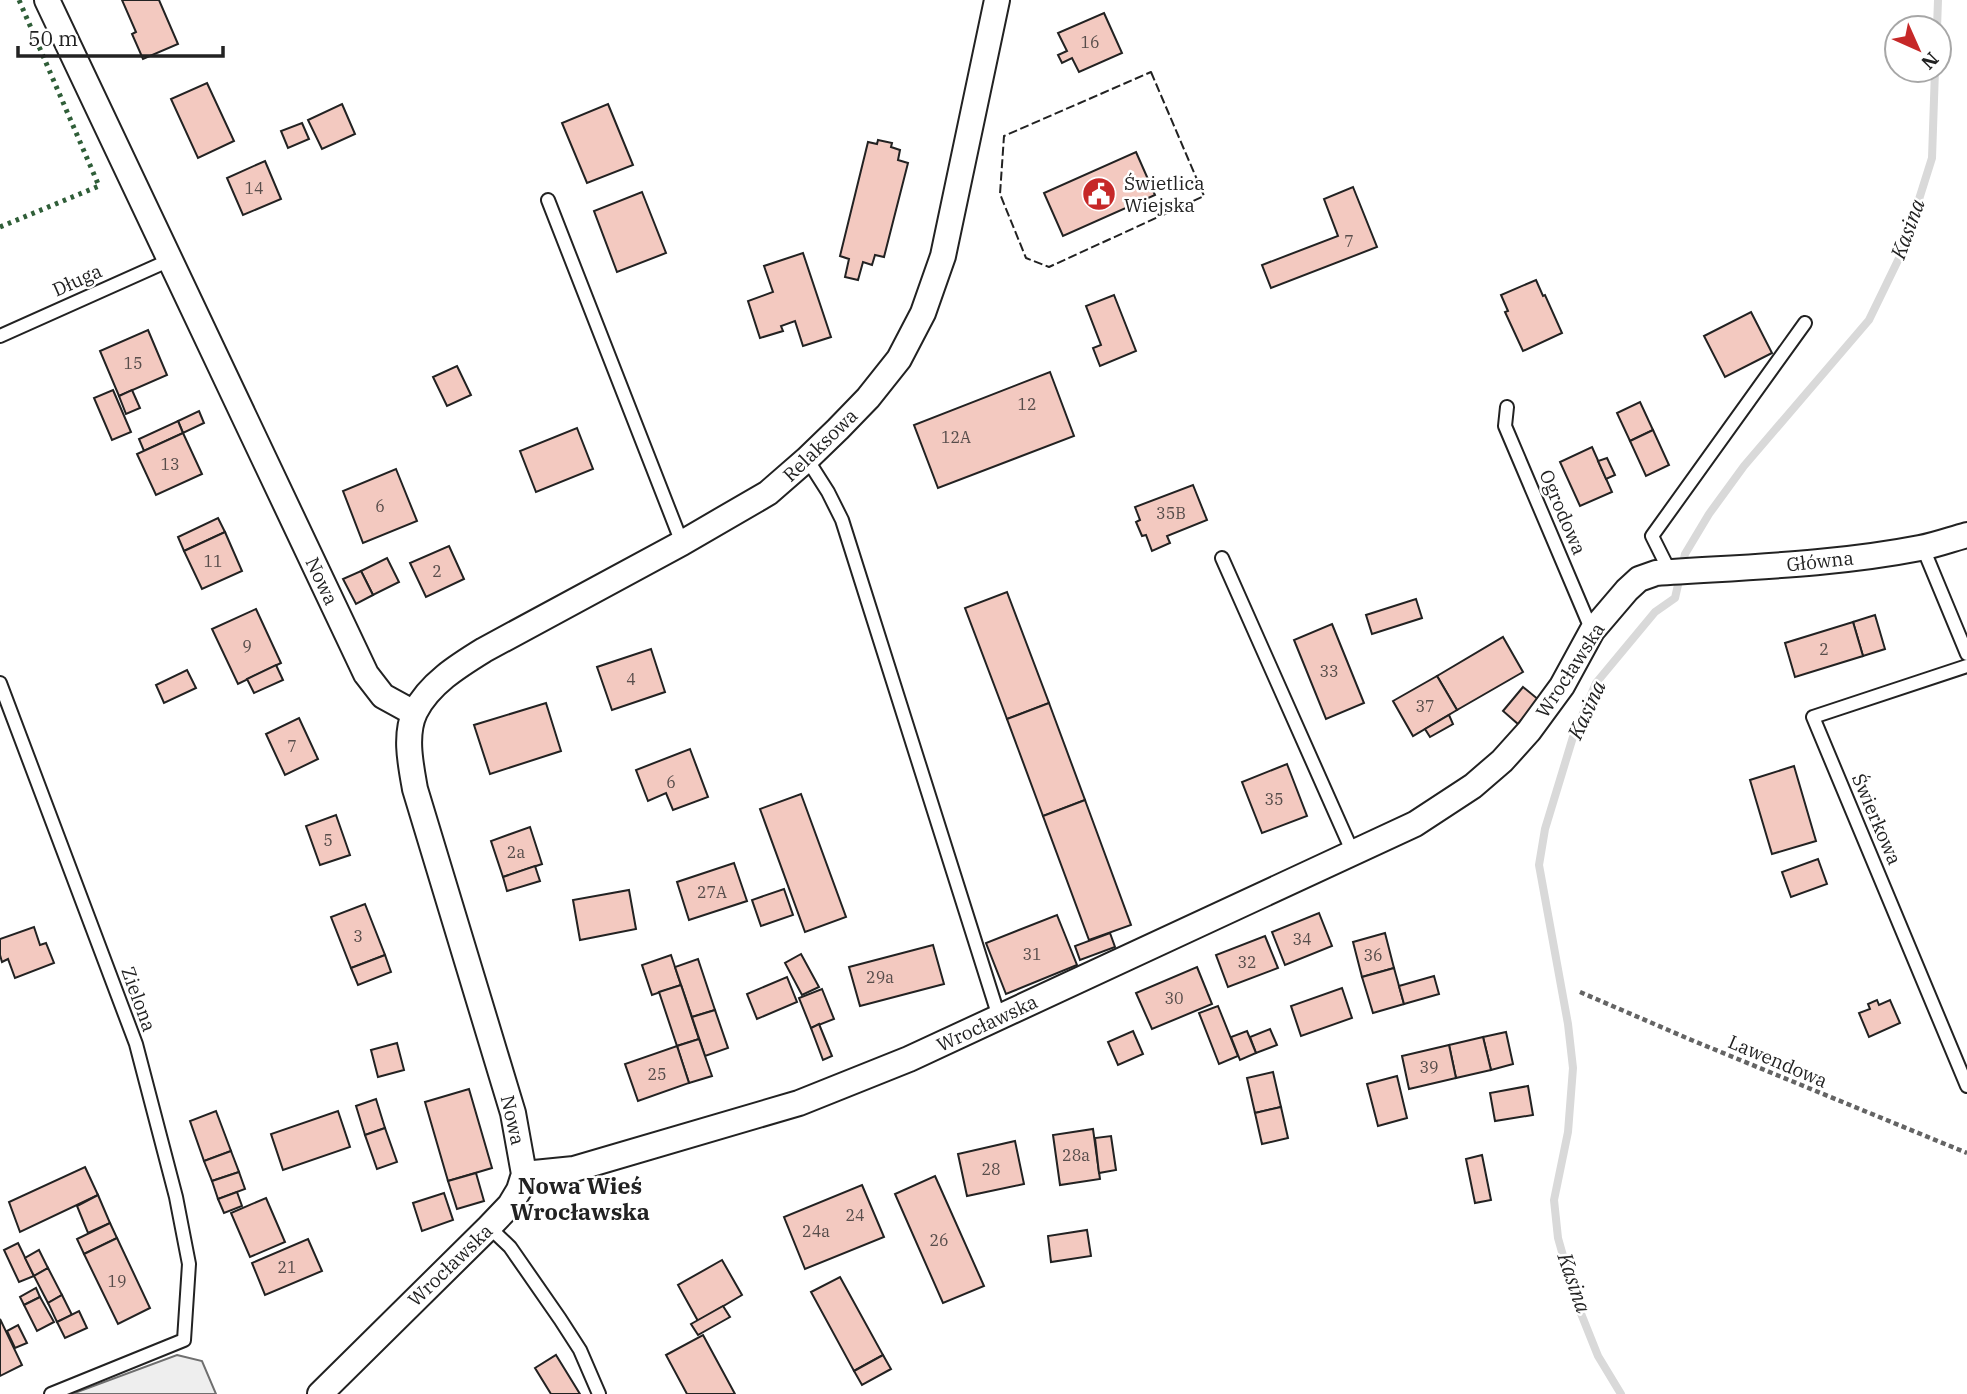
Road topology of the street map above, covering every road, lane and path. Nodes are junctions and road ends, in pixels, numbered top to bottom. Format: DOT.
graph roads {
  1 [pos="47,0"];
  2 [pos="997,0"];
  3 [pos="548,200"];
  4 [pos="170,260"];
  5 [pos="1805,323"];
  6 [pos="0,336"];
  7 [pos="1507,407"];
  8 [pos="807,459"];
  9 [pos="1967,535"];
  10 [pos="682,543"];
  11 [pos="1923,548"];
  12 [pos="1222,558"];
  13 [pos="1670,572"];
  14 [pos="1592,631"];
  15 [pos="1967,654"];
  16 [pos="1967,666"];
  17 [pos="0,683"];
  18 [pos="414,713"];
  19 [pos="1353,853"];
  20 [pos="1580,992"];
  21 [pos="999,1017"];
  22 [pos="1966,1086"];
  23 [pos="1967,1153"];
  24 [pos="524,1174"];
  25 [pos="489,1227"];
  26 [pos="51,1394"];
  27 [pos="320,1394"];
  28 [pos="599,1394"];
  1 -- 4 [label="street, Nowa"];
  2 -- 8 [label="street, Relaksowa"];
  3 -- 10 [label="lane"];
  4 -- 6 [label="lane, Długa"];
  4 -- 18 [label="street, Nowa"];
  5 -- 13 [label="lane"];
  7 -- 14 [label="lane, Ogrodowa"];
  8 -- 10 [label="street, Relaksowa"];
  8 -- 21 [label="lane"];
  9 -- 11 [label="street, Główna"];
  10 -- 18 [label="street, Relaksowa"];
  11 -- 13 [label="street, Główna"];
  11 -- 15 [label="lane"];
  12 -- 19 [label="lane"];
  13 -- 14 [label="street, Wrocławska"];
  14 -- 19 [label="street, Wrocławska"];
  16 -- 22 [label="lane, Świerkowa"];
  17 -- 26 [label="lane, Zielona"];
  18 -- 24 [label="street, Nowa"];
  19 -- 21 [label="street, Wrocławska"];
  20 -- 23 [label="path, Lawendowa"];
  21 -- 24 [label="street, Wrocławska"];
  24 -- 25 [label="street, Wrocławska"];
  25 -- 27 [label="street, Wrocławska"];
  25 -- 28 [label="lane"];
}
